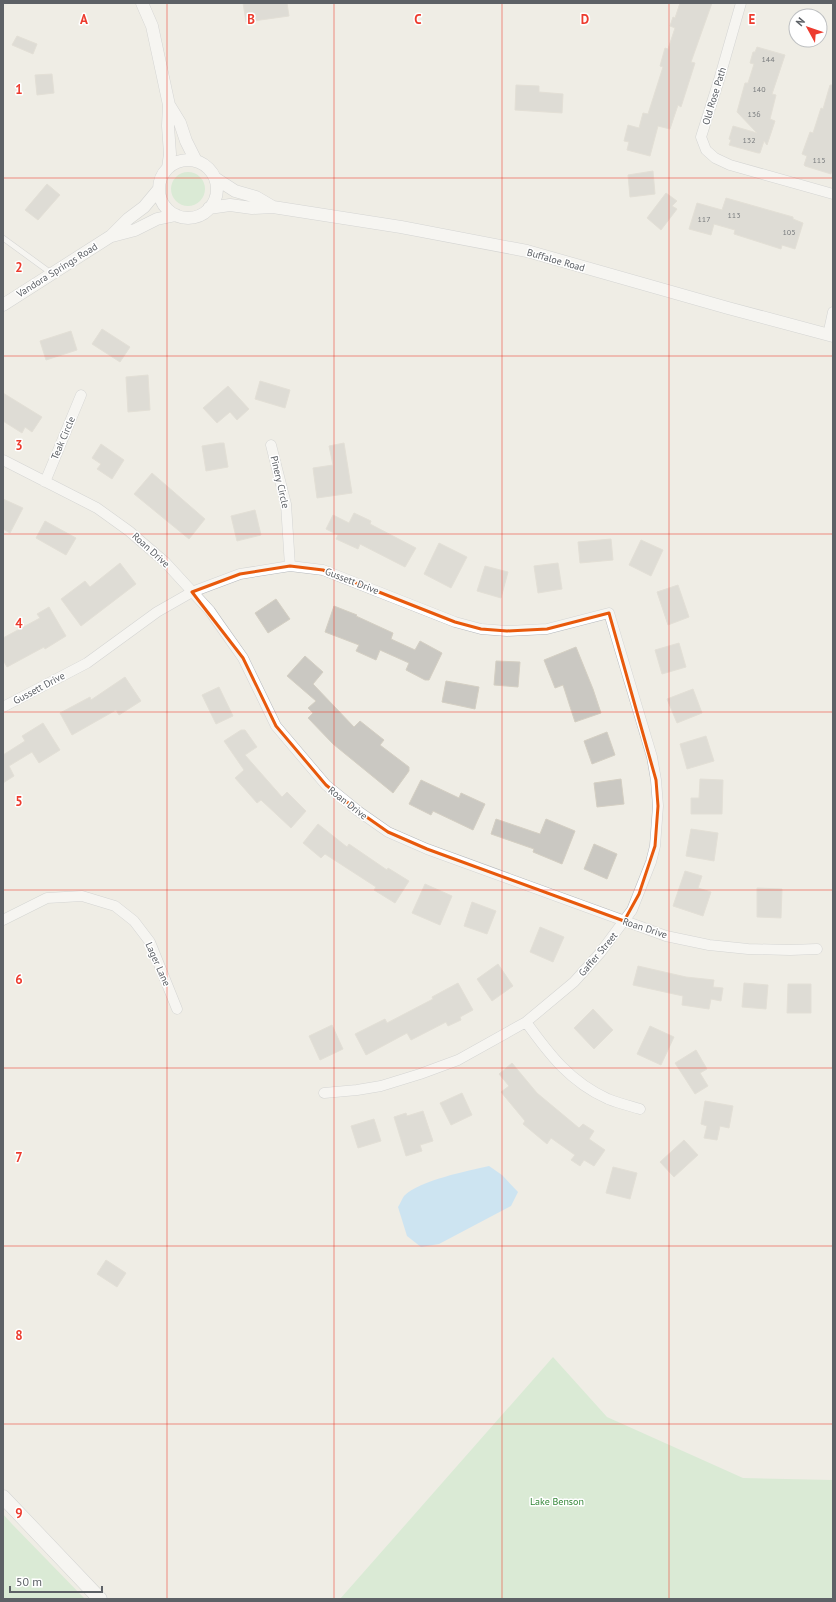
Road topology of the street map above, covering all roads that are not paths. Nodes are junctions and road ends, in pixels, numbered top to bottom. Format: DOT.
graph roads {
  1 [pos="142,3"];
  2 [pos="741,3"];
  3 [pos="169,105"];
  4 [pos="196,161"];
  5 [pos="168,168"];
  6 [pos="215,178"];
  7 [pos="159,189"];
  8 [pos="833,194"];
  9 [pos="273,207"];
  10 [pos="209,208"];
  11 [pos="176,215"];
  12 [pos="111,236"];
  13 [pos="3,238"];
  14 [pos="51,273"];
  15 [pos="3,305"];
  16 [pos="833,312"];
  17 [pos="830,336"];
  18 [pos="81,395"];
  19 [pos="271,445"];
  20 [pos="3,460"];
  21 [pos="45,482"];
  22 [pos="290,566"];
  23 [pos="192,592"];
  24 [pos="609,613"];
  25 [pos="3,707"];
  26 [pos="3,920"];
  27 [pos="624,921"];
  28 [pos="816,949"];
  29 [pos="177,1009"];
  30 [pos="526,1022"];
  31 [pos="324,1093"];
  32 [pos="640,1109"];
  33 [pos="3,1498"];
  34 [pos="100,1599"];
  1 -- 3 [label="street"];
  2 -- 8 [label="street, Old Rose Path"];
  3 -- 4 [label="street"];
  3 -- 5 [label="street"];
  4 -- 5 [label="street"];
  4 -- 6 [label="street"];
  5 -- 7 [label="street"];
  6 -- 9 [label="street, Buffaloe Road"];
  6 -- 10 [label="street"];
  7 -- 11 [label="street"];
  7 -- 12 [label="street, Vandora Springs Road"];
  9 -- 10 [label="street, Buffaloe Road"];
  9 -- 17 [label="street, Buffaloe Road"];
  10 -- 11 [label="street"];
  11 -- 12 [label="street, Vandora Springs Road"];
  12 -- 14 [label="street, Vandora Springs Road"];
  13 -- 14 [label="lane"];
  14 -- 15 [label="street, Vandora Springs Road"];
  16 -- 17 [label="street"];
  18 -- 21 [label="street, Teak Circle"];
  19 -- 22 [label="street, Pinery Circle"];
  20 -- 21 [label="street, Roan Drive"];
  21 -- 23 [label="street, Roan Drive"];
  22 -- 23 [label="street, Gussett Drive"];
  22 -- 24 [label="street, Gussett Drive"];
  23 -- 25 [label="street, Gussett Drive"];
  23 -- 27 [label="street, Roan Drive"];
  24 -- 27 [label="street, Gaffer Street"];
  26 -- 29 [label="street, Lager Lane"];
  27 -- 28 [label="street, Roan Drive"];
  27 -- 30 [label="street, Gaffer Street"];
  30 -- 31 [label="street, Gaffer Street"];
  30 -- 32 [label="street"];
  33 -- 34 [label="main road"];
}
